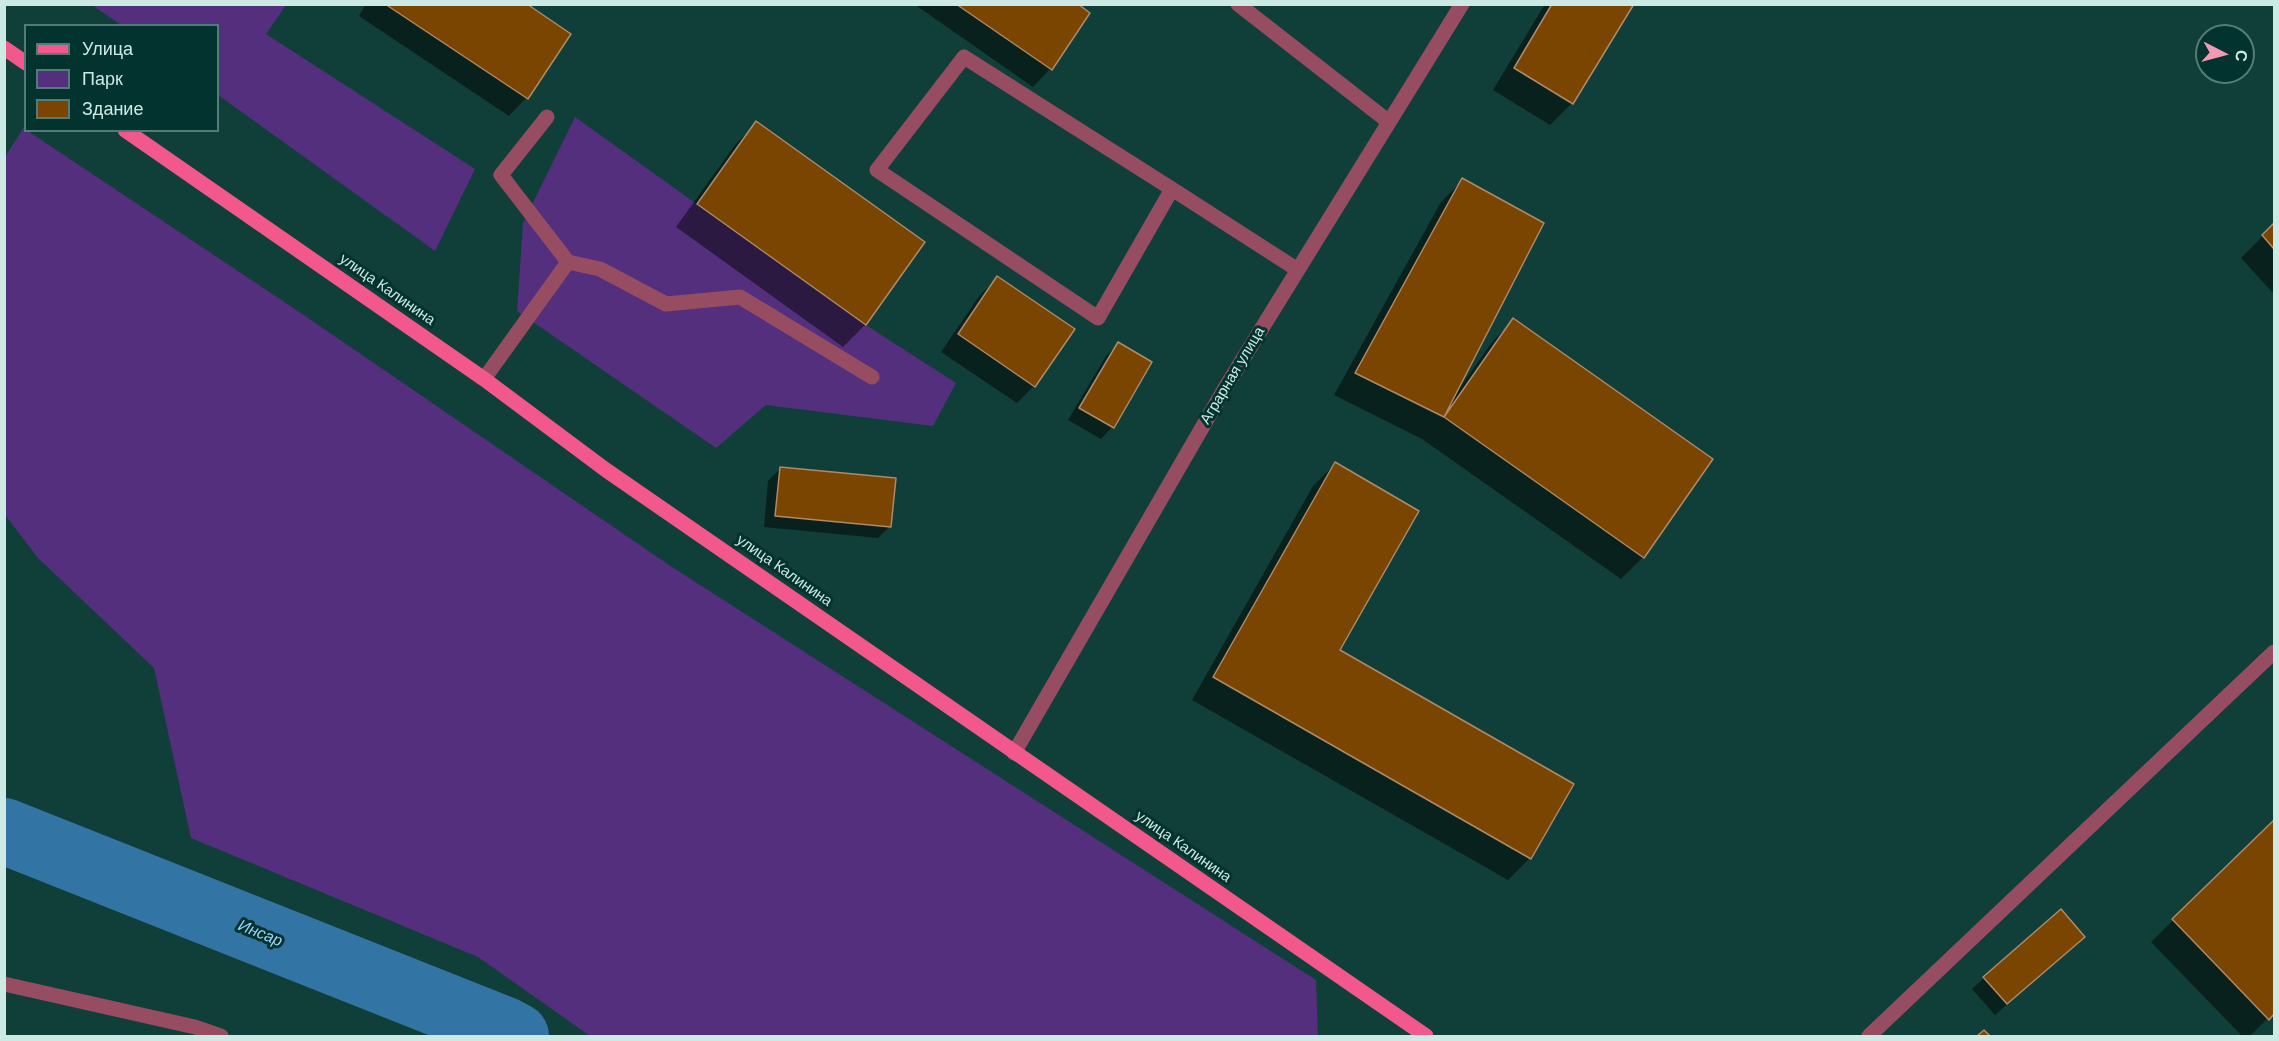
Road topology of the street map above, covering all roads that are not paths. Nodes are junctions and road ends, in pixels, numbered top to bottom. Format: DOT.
graph roads {
  1 [pos="1238,4"];
  2 [pos="1462,4"];
  3 [pos="4,48"];
  4 [pos="24,62"];
  5 [pos="547,117"];
  6 [pos="1389,122"];
  7 [pos="127,132"];
  8 [pos="1172,189"];
  9 [pos="568,262"];
  10 [pos="1298,270"];
  11 [pos="872,377"];
  12 [pos="484,379"];
  13 [pos="2274,652"];
  14 [pos="1014,753"];
  15 [pos="4,984"];
  16 [pos="221,1036"];
  17 [pos="1426,1036"];
  18 [pos="1869,1036"];
  1 -- 6 [label="street"];
  2 -- 6 [label="street, Аграрная улица"];
  3 -- 4 [label="main road"];
  5 -- 9 [label="street"];
  6 -- 10 [label="street, Аграрная улица"];
  7 -- 12 [label="main road, улица Калинина"];
  8 -- 8 [label="street"];
  8 -- 10 [label="street"];
  9 -- 11 [label="street"];
  9 -- 12 [label="street"];
  10 -- 14 [label="street, Аграрная улица"];
  12 -- 14 [label="main road, улица Калинина"];
  13 -- 18 [label="street"];
  14 -- 17 [label="main road, улица Калинина"];
  15 -- 16 [label="street"];
}
